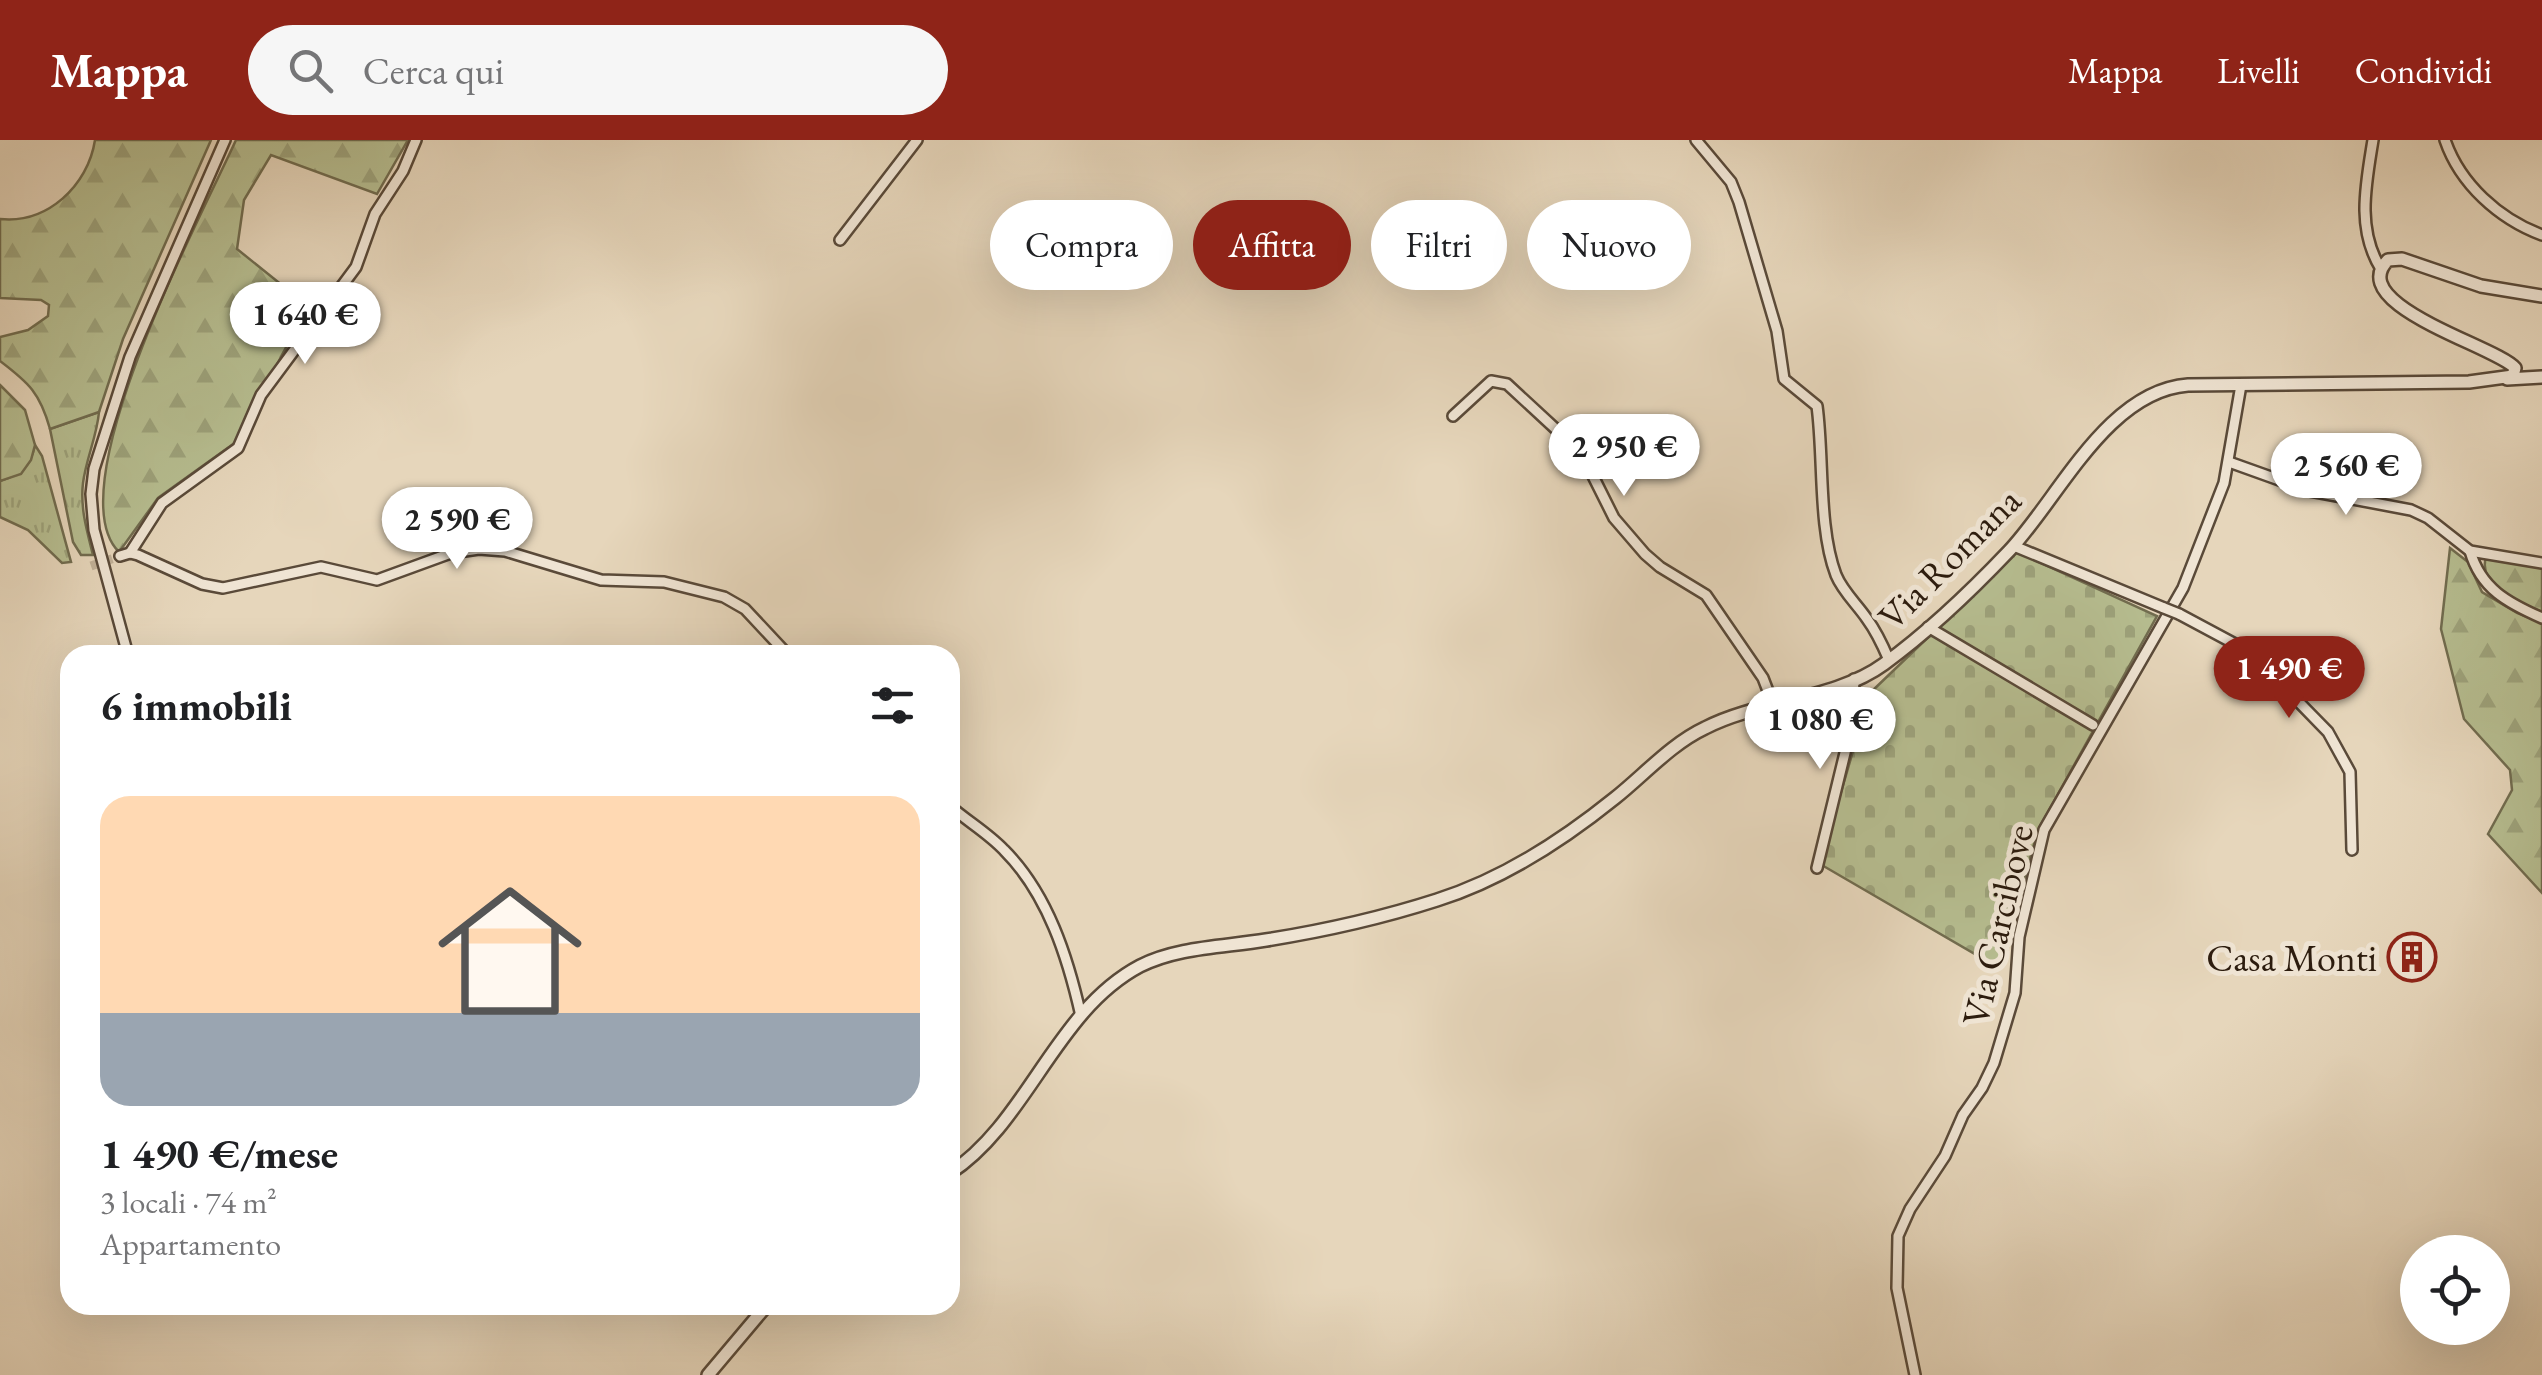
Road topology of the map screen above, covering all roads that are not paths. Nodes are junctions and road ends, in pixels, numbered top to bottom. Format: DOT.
graph roads {
  1 [pos="225,140"];
  2 [pos="416,140"];
  3 [pos="916,140"];
  4 [pos="1696,140"];
  5 [pos="2372,140"];
  6 [pos="2444,140"];
  7 [pos="2542,235"];
  8 [pos="840,240"];
  9 [pos="2380,269"];
  10 [pos="2542,296"];
  11 [pos="2542,378"];
  12 [pos="2503,380"];
  13 [pos="2240,386"];
  14 [pos="1453,416"];
  15 [pos="2229,462"];
  16 [pos="2014,546"];
  17 [pos="2470,551"];
  18 [pos="2542,563"];
  19 [pos="2542,618"];
  20 [pos="1928,627"];
  21 [pos="125,645"];
  22 [pos="779,645"];
  23 [pos="1889,660"];
  24 [pos="1854,679"];
  25 [pos="1773,704"];
  26 [pos="2093,726"];
  27 [pos="960,814"];
  28 [pos="2352,850"];
  29 [pos="1816,868"];
  30 [pos="1081,1016"];
  31 [pos="960,1164"];
  32 [pos="759,1315"];
  33 [pos="712,1370"];
  34 [pos="1915,1375"];
  1 -- 21 [label="street"];
  2 -- 22 [label="street"];
  3 -- 8 [label="street"];
  4 -- 23 [label="street"];
  5 -- 9 [label="street"];
  6 -- 7 [label="street"];
  9 -- 10 [label="street"];
  9 -- 12 [label="street"];
  11 -- 12 [label="street, Via Romana"];
  12 -- 13 [label="street, Via Romana"];
  13 -- 15 [label="street, Via Carcibove"];
  13 -- 16 [label="street, Via Romana"];
  14 -- 25 [label="street"];
  15 -- 17 [label="street"];
  15 -- 34 [label="street, Via Carcibove"];
  16 -- 20 [label="street, Via Romana"];
  16 -- 28 [label="street, bridge"];
  17 -- 18 [label="street"];
  17 -- 19 [label="street"];
  20 -- 23 [label="street, Via Romana"];
  20 -- 26 [label="street"];
  23 -- 24 [label="street, Via Romana"];
  24 -- 25 [label="street, Via Romana"];
  24 -- 29 [label="street"];
  25 -- 30 [label="street, Via Romana"];
  27 -- 30 [label="street"];
  30 -- 31 [label="street, Via Romana"];
  32 -- 33 [label="street"];
}
